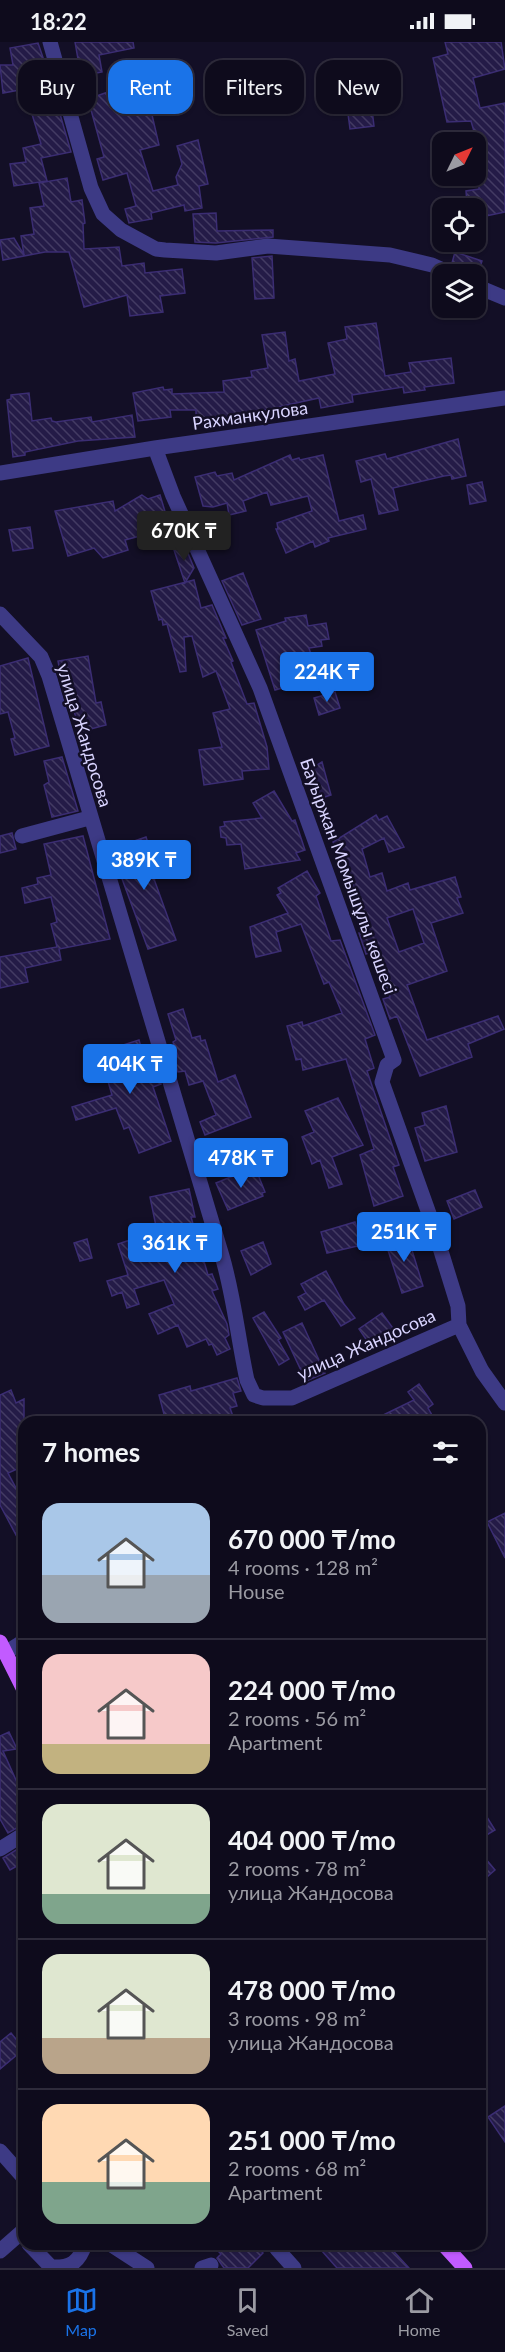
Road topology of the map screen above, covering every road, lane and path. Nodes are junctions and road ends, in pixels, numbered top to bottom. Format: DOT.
graph roads {
  1 [pos="50,42"];
  2 [pos="432,265"];
  3 [pos="486,290"];
  4 [pos="505,298"];
  5 [pos="505,398"];
  6 [pos="155,448"];
  7 [pos="0,473"];
  8 [pos="0,614"];
  9 [pos="89,818"];
  10 [pos="22,836"];
  11 [pos="459,1325"];
  12 [pos="505,1403"];
  13 [pos="18,1643"];
  14 [pos="2,1648"];
  15 [pos="18,1679"];
  16 [pos="18,1838"];
  17 [pos="0,1849"];
  18 [pos="0,2151"];
  19 [pos="18,2171"];
  20 [pos="18,2239"];
  21 [pos="37,2250"];
  22 [pos="83,2250"];
  23 [pos="119,2250"];
  24 [pos="278,2250"];
  25 [pos="448,2250"];
  26 [pos="0,2251"];
  27 [pos="147,2268"];
  28 [pos="294,2268"];
  29 [pos="465,2268"];
  1 -- 2 [label="street"];
  3 -- 4 [label="street"];
  5 -- 6 [label="street, Рахманкулова"];
  6 -- 7 [label="street, Рахманкулова"];
  6 -- 11 [label="street, Бауыржан Момышұлы көшесі"];
  8 -- 9 [label="street, улица Жандосова"];
  9 -- 10 [label="street"];
  9 -- 11 [label="street, улица Жандосова"];
  11 -- 12 [label="street, Бауыржан Момышұлы көшесі"];
  13 -- 14 [label="street"];
  14 -- 15 [label="main road"];
  16 -- 17 [label="street"];
  18 -- 19 [label="street"];
  20 -- 26 [label="street"];
  21 -- 22 [label="street"];
  23 -- 27 [label="street"];
  24 -- 28 [label="street"];
  25 -- 29 [label="main road"];
}
